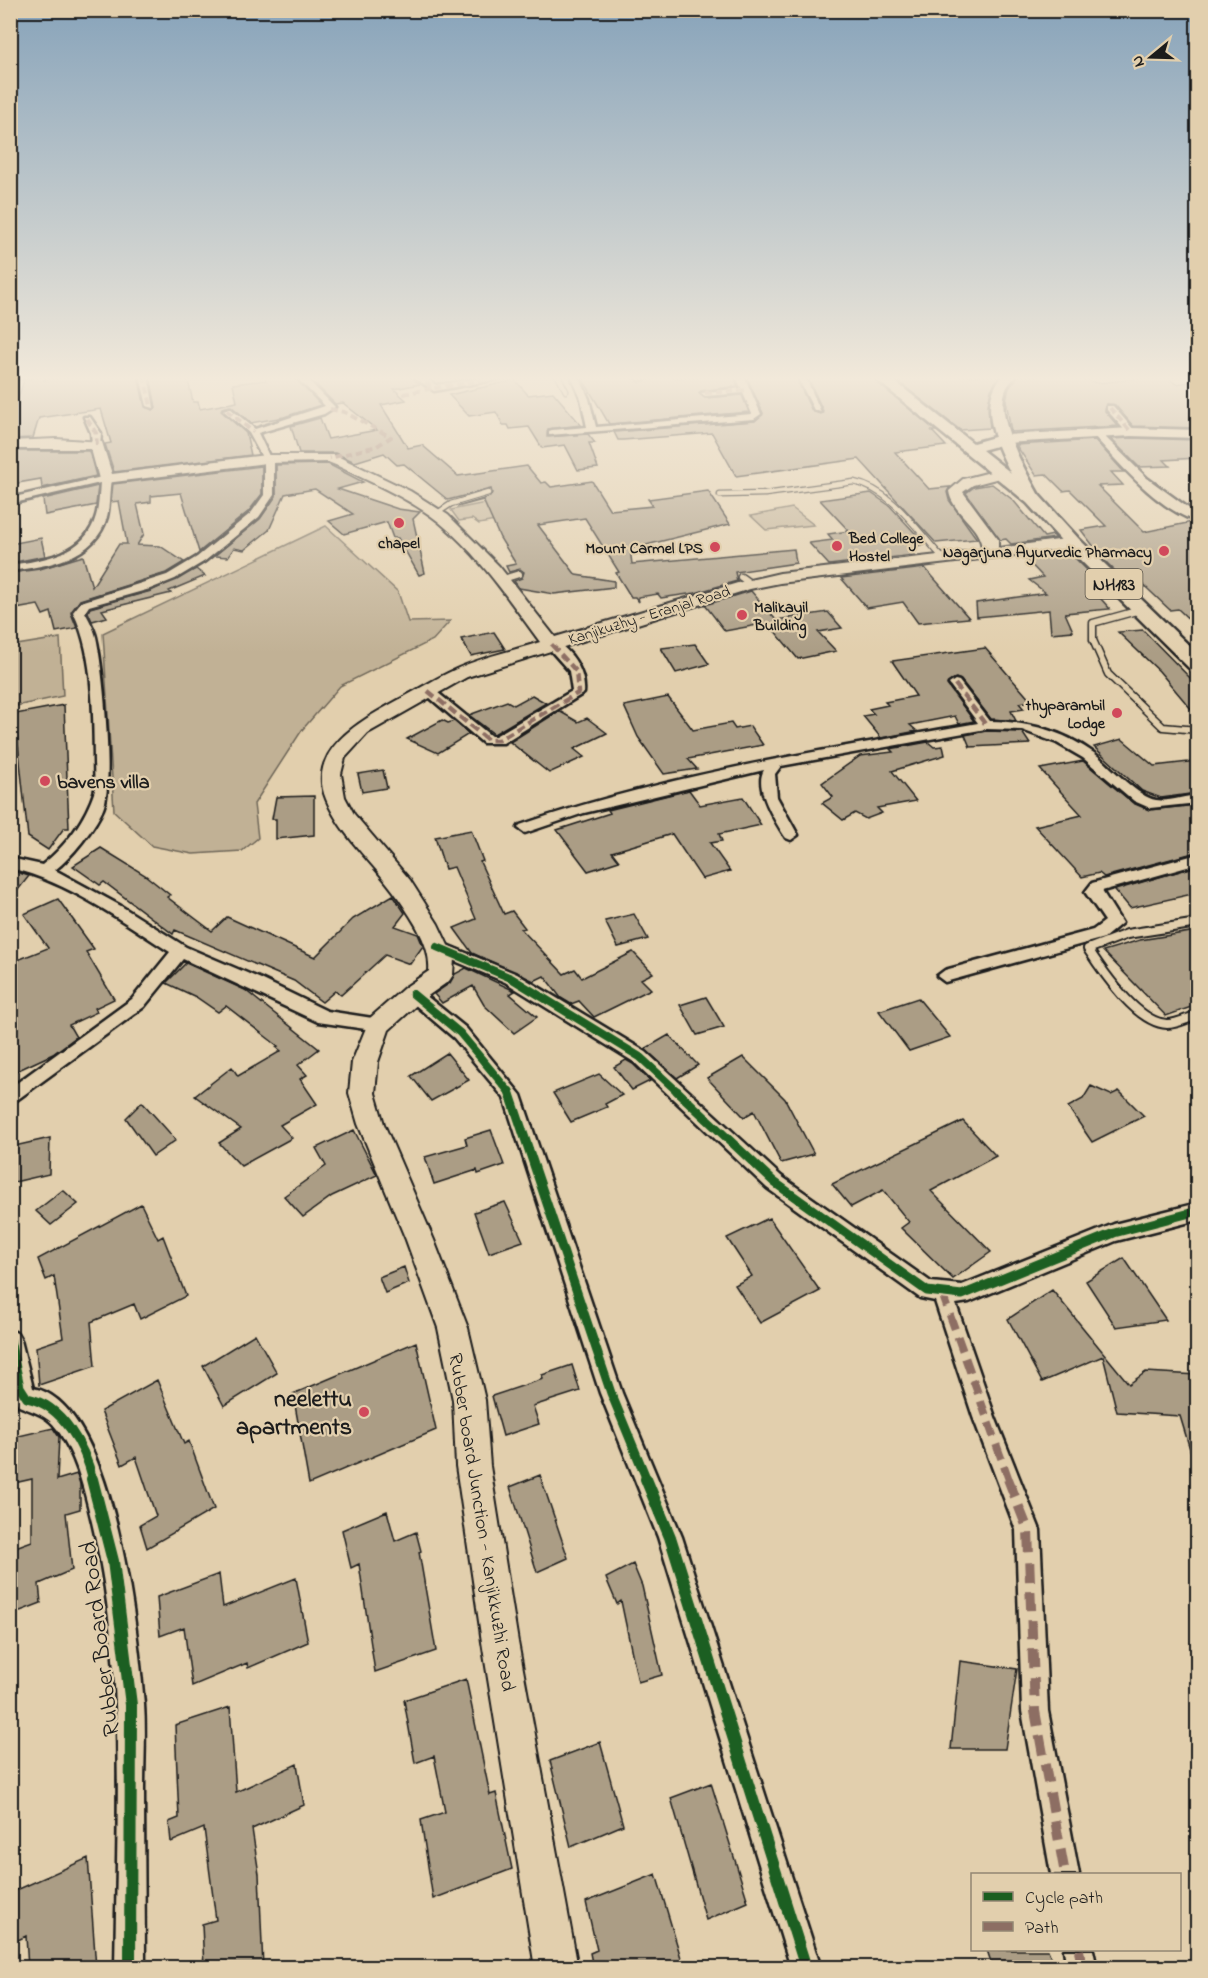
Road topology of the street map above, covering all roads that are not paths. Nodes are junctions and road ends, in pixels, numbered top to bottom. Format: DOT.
graph roads {
  1 [pos="102,468"];
  2 [pos="192,468"];
  3 [pos="268,468"];
  4 [pos="351,468"];
  5 [pos="996,468"];
  6 [pos="1016,468"];
  7 [pos="1130,468"];
  8 [pos="1002,473"];
  9 [pos="105,479"];
  10 [pos="488,493"];
  11 [pos="720,495"];
  12 [pos="1033,499"];
  13 [pos="10,501"];
  14 [pos="436,514"];
  15 [pos="1197,519"];
  16 [pos="1073,543"];
  17 [pos="990,553"];
  18 [pos="945,560"];
  19 [pos="10,568"];
  20 [pos="519,574"];
  21 [pos="500,580"];
  22 [pos="1140,610"];
  23 [pos="551,644"];
  24 [pos="1197,666"];
  25 [pos="955,684"];
  26 [pos="428,691"];
  27 [pos="986,725"];
  28 [pos="1197,730"];
  29 [pos="777,764"];
  30 [pos="1197,799"];
  31 [pos="525,828"];
  32 [pos="790,835"];
  33 [pos="1197,859"];
  34 [pos="10,862"];
  35 [pos="45,871"];
  36 [pos="1197,923"];
  37 [pos="437,947"];
  38 [pos="180,951"];
  39 [pos="945,976"];
  40 [pos="414,994"];
  41 [pos="1197,1015"];
  42 [pos="379,1025"];
  43 [pos="10,1098"];
  44 [pos="1197,1211"];
  45 [pos="942,1293"];
  46 [pos="10,1340"];
  47 [pos="1065,1873"];
  48 [pos="1079,1951"];
  49 [pos="130,1968"];
  50 [pos="557,1968"];
  51 [pos="806,1968"];
  52 [pos="1082,1968"];
  1 -- 9 [label="main road"];
  2 -- 9 [label="main road, Kanjikuzhy - Eranjal Road"];
  3 -- 35 [label="street"];
  4 -- 14 [label="main road, Kanjikuzhy - Eranjal Road"];
  5 -- 8 [label="highway, NH183"];
  6 -- 12 [label="main road"];
  7 -- 15 [label="street"];
  8 -- 12 [label="highway, NH183"];
  8 -- 17 [label="main road"];
  9 -- 13 [label="street"];
  9 -- 19 [label="street"];
  10 -- 14 [label="lane"];
  11 -- 18 [label="lane"];
  12 -- 16 [label="highway, NH183"];
  14 -- 21 [label="main road, Kanjikuzhy - Eranjal Road"];
  16 -- 17 [label="main road, Kanjikuzhy - Eranjal Road"];
  16 -- 22 [label="highway, NH183"];
  17 -- 18 [label="main road, Kanjikuzhy - Eranjal Road"];
  18 -- 23 [label="main road, Kanjikuzhy - Eranjal Road"];
  20 -- 21 [label="lane"];
  21 -- 23 [label="main road, Kanjikuzhy - Eranjal Road"];
  22 -- 24 [label="highway, NH183"];
  22 -- 28 [label="lane"];
  23 -- 26 [label="main road, Rubber board Junction - Kanjikkuzhi Road"];
  23 -- 26 [label="street"];
  25 -- 27 [label="street"];
  26 -- 37 [label="main road, Rubber board Junction - Kanjikkuzhi Road"];
  27 -- 29 [label="street"];
  27 -- 30 [label="street"];
  29 -- 31 [label="street"];
  29 -- 32 [label="street"];
  33 -- 39 [label="street"];
  34 -- 35 [label="street"];
  35 -- 38 [label="street"];
  36 -- 41 [label="lane"];
  37 -- 40 [label="main road, Rubber board Junction - Kanjikkuzhi Road"];
  37 -- 45 [label="street"];
  38 -- 42 [label="street"];
  38 -- 43 [label="street"];
  40 -- 42 [label="main road, Rubber board Junction - Kanjikkuzhi Road"];
  40 -- 51 [label="street"];
  42 -- 50 [label="main road, Rubber board Junction - Kanjikkuzhi Road"];
  44 -- 45 [label="street"];
  45 -- 47 [label="street"];
  46 -- 49 [label="street, Rubber Board Road"];
  48 -- 52 [label="street"];
}
